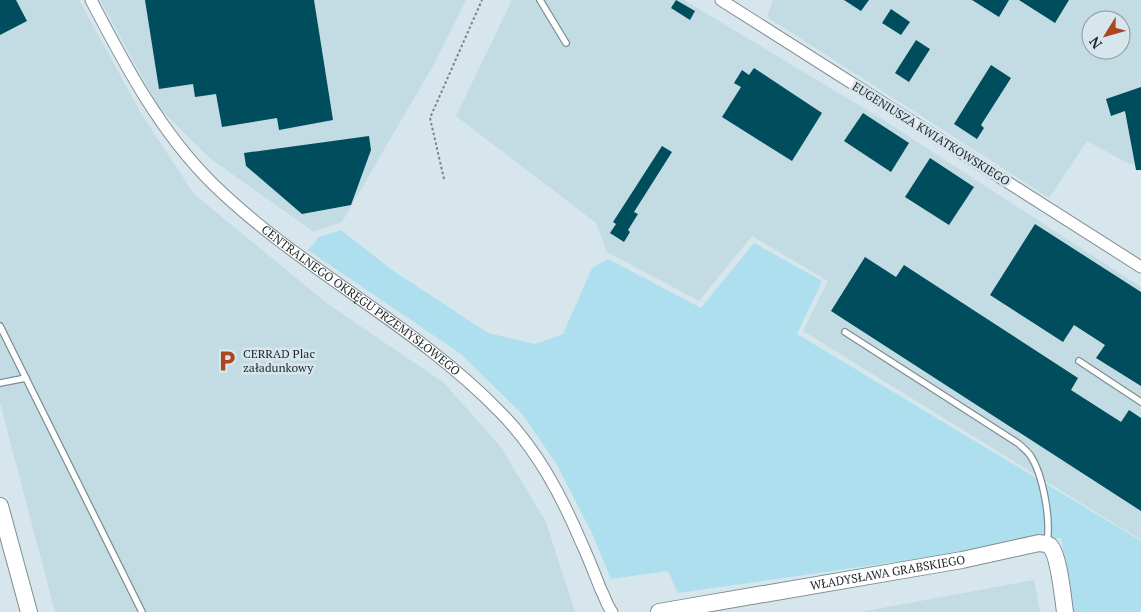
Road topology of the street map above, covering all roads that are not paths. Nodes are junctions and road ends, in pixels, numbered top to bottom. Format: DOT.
graph roads {
  1 [pos="91,0"];
  2 [pos="540,0"];
  3 [pos="721,0"];
  4 [pos="566,43"];
  5 [pos="1141,267"];
  6 [pos="0,326"];
  7 [pos="845,332"];
  8 [pos="1079,361"];
  9 [pos="26,378"];
  10 [pos="0,383"];
  11 [pos="1141,402"];
  12 [pos="0,506"];
  13 [pos="1047,544"];
  14 [pos="29,612"];
  15 [pos="142,612"];
  16 [pos="612,612"];
  17 [pos="659,612"];
  18 [pos="1065,612"];
  1 -- 16 [label="street, CENTRALNEGO OKRĘGU PRZEMYSŁOWEGO"];
  2 -- 4 [label="lane"];
  3 -- 5 [label="street, EUGENIUSZA KWIATKOWSKIEGO"];
  6 -- 9 [label="lane"];
  7 -- 13 [label="lane"];
  8 -- 11 [label="lane"];
  9 -- 10 [label="lane"];
  9 -- 15 [label="lane"];
  12 -- 14 [label="street"];
  13 -- 17 [label="street, WŁADYSŁAWA GRABSKIEGO"];
  13 -- 18 [label="street"];
}
